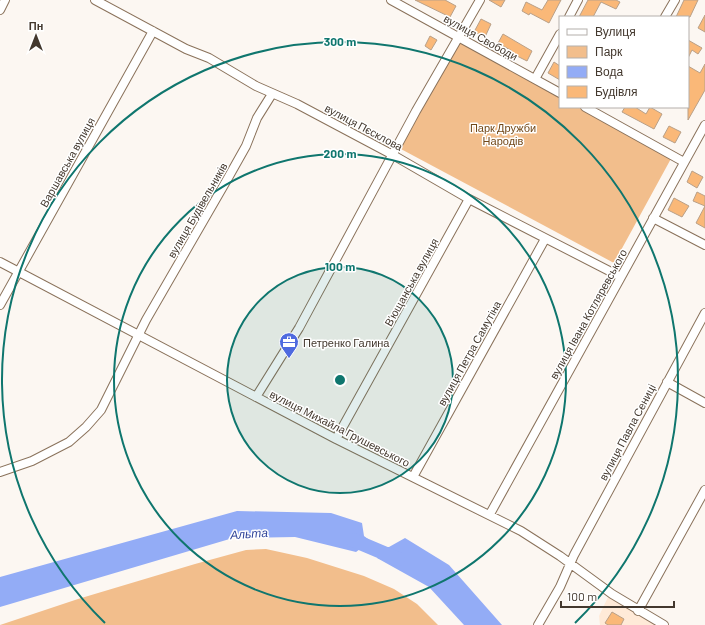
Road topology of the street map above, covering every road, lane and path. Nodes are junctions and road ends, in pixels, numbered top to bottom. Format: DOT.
graph roads {
  1 [pos="5,0"];
  2 [pos="95,0"];
  3 [pos="391,0"];
  4 [pos="480,0"];
  5 [pos="578,0"];
  6 [pos="675,0"];
  7 [pos="0,10"];
  8 [pos="570,16"];
  9 [pos="666,16"];
  10 [pos="154,31"];
  11 [pos="559,36"];
  12 [pos="459,37"];
  13 [pos="535,79"];
  14 [pos="559,92"];
  15 [pos="272,94"];
  16 [pos="587,108"];
  17 [pos="705,125"];
  18 [pos="394,155"];
  19 [pos="684,162"];
  20 [pos="469,199"];
  21 [pos="653,218"];
  22 [pos="545,239"];
  23 [pos="705,245"];
  24 [pos="0,262"];
  25 [pos="18,272"];
  26 [pos="621,277"];
  27 [pos="0,304"];
  28 [pos="704,317"];
  29 [pos="138,335"];
  30 [pos="667,382"];
  31 [pos="256,397"];
  32 [pos="705,403"];
  33 [pos="336,439"];
  34 [pos="0,472"];
  35 [pos="413,477"];
  36 [pos="704,493"];
  37 [pos="490,514"];
  38 [pos="570,564"];
  39 [pos="638,611"];
  40 [pos="538,625"];
  41 [pos="664,625"];
  1 -- 7 [label="street"];
  2 -- 10 [label="street, вулиця Пєсклова"];
  3 -- 12 [label="street, вулиця Свободи"];
  4 -- 12 [label="street"];
  5 -- 8 [label="street"];
  6 -- 9 [label="street"];
  10 -- 15 [label="street, вулиця Пєсклова"];
  10 -- 25 [label="street, Варшавська вулиця"];
  11 -- 13 [label="street"];
  12 -- 13 [label="street, вулиця Свободи"];
  12 -- 18 [label="street"];
  13 -- 14 [label="street, вулиця Свободи"];
  15 -- 18 [label="street, вулиця Пєсклова"];
  15 -- 29 [label="street, вулиця Будівельників"];
  16 -- 19 [label="street"];
  17 -- 19 [label="street, вулиця Івана Котляревського"];
  18 -- 20 [label="street, вулиця Пєсклова"];
  18 -- 31 [label="street"];
  19 -- 21 [label="street, вулиця Івана Котляревського"];
  20 -- 22 [label="street, вулиця Пєсклова"];
  20 -- 33 [label="street, В'ющанська вулиця"];
  21 -- 23 [label="street"];
  21 -- 26 [label="street, вулиця Івана Котляревського"];
  22 -- 26 [label="street, вулиця Пєсклова"];
  22 -- 35 [label="street, вулиця Петра Самутіна"];
  24 -- 25 [label="street, вулиця Михайла Грушевського"];
  25 -- 27 [label="street, Варшавська вулиця"];
  25 -- 29 [label="street, вулиця Михайла Грушевського"];
  26 -- 37 [label="street, вулиця Івана Котляревського"];
  28 -- 30 [label="street, вулиця Павла Сениці"];
  29 -- 31 [label="street, вулиця Михайла Грушевського"];
  29 -- 34 [label="street, вулиця Будівельників"];
  30 -- 32 [label="street"];
  30 -- 38 [label="street, вулиця Павла Сениці"];
  31 -- 33 [label="street, вулиця Михайла Грушевського"];
  33 -- 35 [label="street, вулиця Михайла Грушевського"];
  35 -- 37 [label="street, вулиця Михайла Грушевського"];
  36 -- 39 [label="street"];
  37 -- 38 [label="street, вулиця Михайла Грушевського"];
  38 -- 39 [label="street, вулиця Михайла Грушевського"];
  38 -- 40 [label="street, вулиця Павла Сениці"];
  39 -- 41 [label="street, вулиця Михайла Грушевського"];
}
